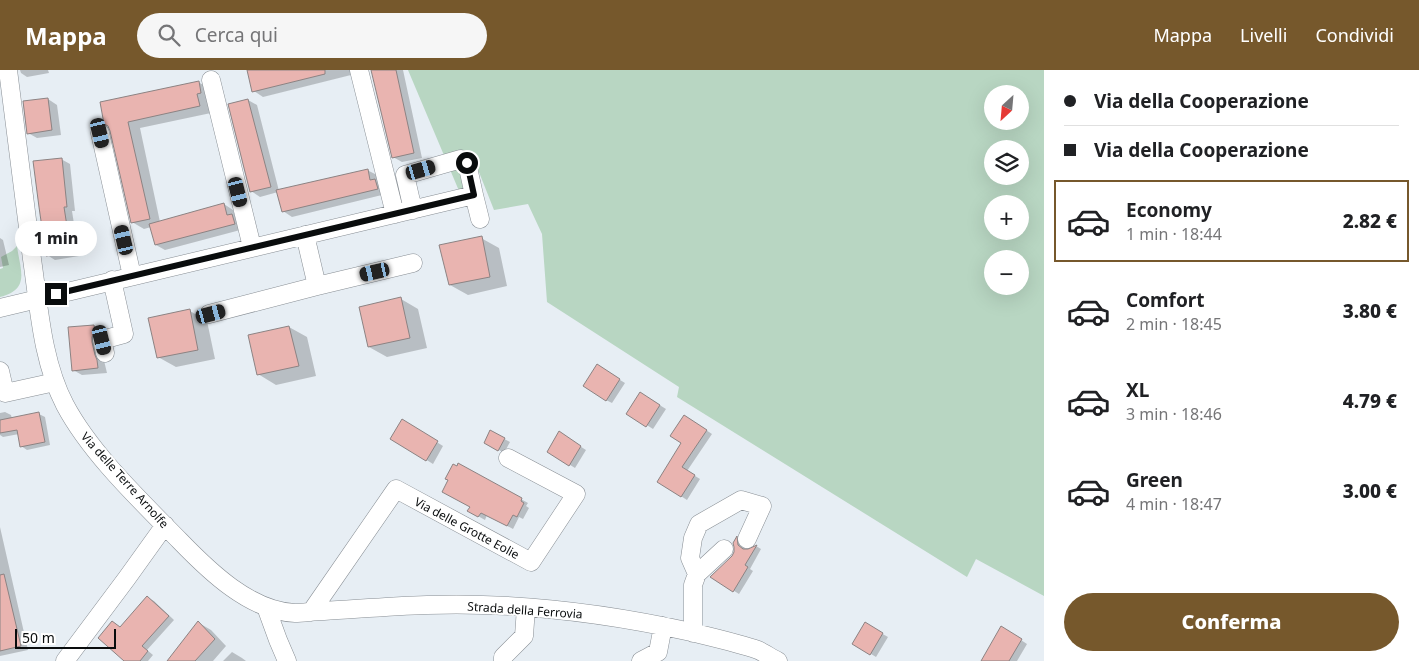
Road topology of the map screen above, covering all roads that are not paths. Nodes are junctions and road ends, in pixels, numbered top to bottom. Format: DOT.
graph roads {
  1 [pos="8,70"];
  2 [pos="359,70"];
  3 [pos="211,80"];
  4 [pos="100,133"];
  5 [pos="474,195"];
  6 [pos="413,210"];
  7 [pos="395,214"];
  8 [pos="480,219"];
  9 [pos="305,235"];
  10 [pos="252,248"];
  11 [pos="413,263"];
  12 [pos="132,276"];
  13 [pos="112,280"];
  14 [pos="317,286"];
  15 [pos="38,298"];
  16 [pos="0,308"];
  17 [pos="209,314"];
  18 [pos="105,353"];
  19 [pos="0,371"];
  20 [pos="55,382"];
  21 [pos="508,458"];
  22 [pos="165,525"];
  23 [pos="747,539"];
  24 [pos="724,549"];
  25 [pos="698,574"];
  26 [pos="266,607"];
  27 [pos="526,608"];
  28 [pos="302,612"];
  29 [pos="663,626"];
  30 [pos="693,633"];
  31 [pos="278,640"];
  32 [pos="65,661"];
  33 [pos="287,661"];
  34 [pos="503,661"];
  35 [pos="641,661"];
  36 [pos="778,661"];
  1 -- 15 [label="street, Via delle Terre Arnolfe"];
  2 -- 7 [label="street"];
  3 -- 10 [label="street"];
  4 -- 12 [label="street"];
  5 -- 6 [label="street"];
  5 -- 6 [label="street"];
  5 -- 8 [label="street"];
  6 -- 7 [label="street"];
  7 -- 9 [label="street"];
  9 -- 10 [label="street"];
  9 -- 14 [label="street"];
  10 -- 12 [label="street"];
  11 -- 14 [label="street"];
  12 -- 13 [label="street"];
  13 -- 15 [label="street"];
  13 -- 18 [label="street"];
  14 -- 17 [label="street"];
  15 -- 16 [label="street"];
  15 -- 20 [label="street, Via delle Terre Arnolfe"];
  19 -- 20 [label="street"];
  20 -- 22 [label="street, Via delle Terre Arnolfe"];
  21 -- 28 [label="street, Via delle Grotte Eolie"];
  22 -- 26 [label="street, Via delle Terre Arnolfe"];
  22 -- 32 [label="street"];
  23 -- 25 [label="street"];
  24 -- 25 [label="street"];
  25 -- 30 [label="street"];
  26 -- 28 [label="street, Strada della Ferrovia"];
  26 -- 31 [label="street"];
  27 -- 28 [label="street, Strada della Ferrovia"];
  27 -- 29 [label="street, Strada della Ferrovia"];
  27 -- 34 [label="street"];
  28 -- 31 [label="street"];
  29 -- 30 [label="street, Strada della Ferrovia"];
  29 -- 35 [label="street"];
  30 -- 36 [label="street, Strada della Ferrovia"];
  31 -- 33 [label="street"];
}
